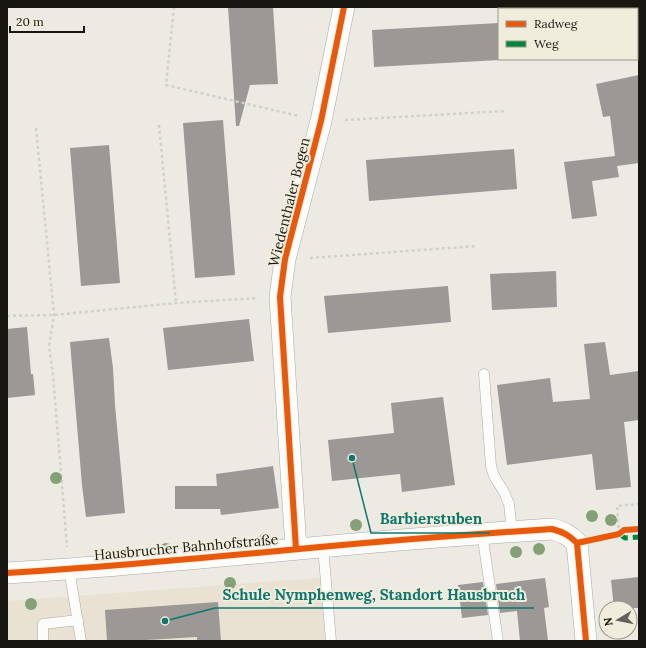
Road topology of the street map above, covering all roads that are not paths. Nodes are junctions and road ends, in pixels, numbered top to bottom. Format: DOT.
graph roads {
  1 [pos="344,7"];
  2 [pos="484,374"];
  3 [pos="512,531"];
  4 [pos="482,533"];
  5 [pos="322,547"];
  6 [pos="296,549"];
  7 [pos="69,569"];
  8 [pos="7,572"];
  9 [pos="78,620"];
  10 [pos="43,641"];
  11 [pos="81,641"];
  12 [pos="331,641"];
  13 [pos="498,641"];
  14 [pos="586,641"];
  1 -- 6 [label="street, Wiedenthaler Bogen"];
  2 -- 3 [label="lane"];
  3 -- 4 [label="street, Hausbrucher Bahnhofstraße"];
  3 -- 14 [label="street, Hausbrucher Bahnhofstraße"];
  4 -- 5 [label="street, Hausbrucher Bahnhofstraße"];
  4 -- 13 [label="lane"];
  5 -- 6 [label="street, Hausbrucher Bahnhofstraße"];
  5 -- 12 [label="lane"];
  6 -- 7 [label="street, Hausbrucher Bahnhofstraße"];
  7 -- 8 [label="street, Hausbrucher Bahnhofstraße"];
  7 -- 9 [label="lane"];
  9 -- 10 [label="lane"];
  9 -- 11 [label="lane"];
}
